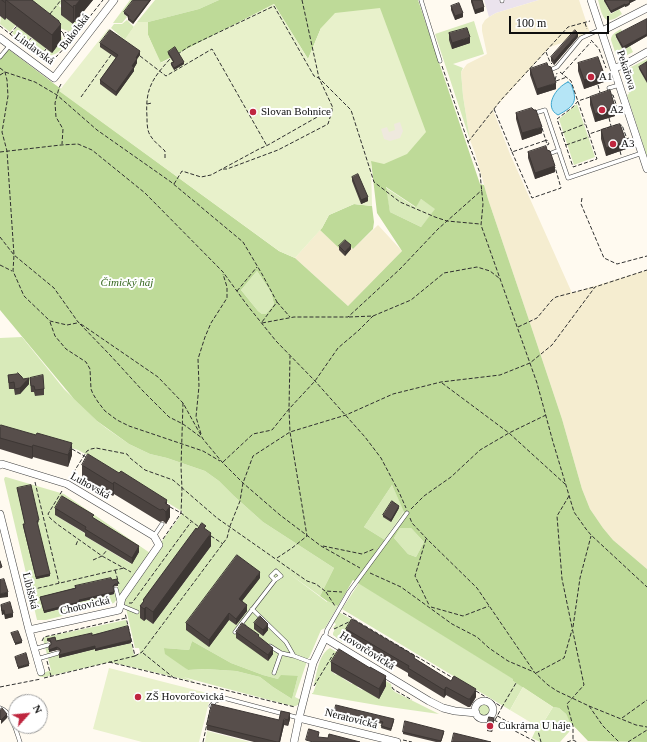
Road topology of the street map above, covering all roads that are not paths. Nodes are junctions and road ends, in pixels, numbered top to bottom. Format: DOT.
graph roads {
  1 [pos="114,0"];
  2 [pos="420,0"];
  3 [pos="591,0"];
  4 [pos="647,8"];
  5 [pos="601,30"];
  6 [pos="0,38"];
  7 [pos="10,45"];
  8 [pos="647,52"];
  9 [pos="0,57"];
  10 [pos="440,61"];
  11 [pos="612,69"];
  12 [pos="550,70"];
  13 [pos="54,78"];
  14 [pos="619,85"];
  15 [pos="609,88"];
  16 [pos="536,113"];
  17 [pos="559,150"];
  18 [pos="642,153"];
  19 [pos="549,154"];
  20 [pos="647,169"];
  21 [pos="0,465"];
  22 [pos="407,512"];
  23 [pos="0,514"];
  24 [pos="162,524"];
  25 [pos="154,536"];
  26 [pos="275,580"];
  27 [pos="116,589"];
  28 [pos="122,606"];
  29 [pos="252,609"];
  30 [pos="137,612"];
  31 [pos="241,624"];
  32 [pos="246,628"];
  33 [pos="28,630"];
  34 [pos="235,632"];
  35 [pos="325,638"];
  36 [pos="268,644"];
  37 [pos="48,645"];
  38 [pos="34,649"];
  39 [pos="58,653"];
  40 [pos="281,653"];
  41 [pos="294,656"];
  42 [pos="37,659"];
  43 [pos="313,663"];
  44 [pos="41,672"];
  45 [pos="274,673"];
  46 [pos="211,706"];
  47 [pos="0,708"];
  48 [pos="476,713"];
  49 [pos="299,718"];
  50 [pos="20,742"];
  51 [pos="294,742"];
  52 [pos="397,742"];
  1 -- 13 [label="street, Bukolská"];
  2 -- 10 [label="lane"];
  3 -- 5 [label="street, Pekařova"];
  4 -- 5 [label="street"];
  5 -- 11 [label="street, Pekařova"];
  5 -- 12 [label="lane"];
  6 -- 7 [label="street, Lindavská"];
  7 -- 9 [label="lane"];
  7 -- 13 [label="street, Lindavská"];
  8 -- 11 [label="street"];
  11 -- 14 [label="street, Pekařova"];
  14 -- 15 [label="lane"];
  14 -- 18 [label="street, Pekařova"];
  16 -- 17 [label="lane"];
  17 -- 18 [label="lane"];
  17 -- 19 [label="lane"];
  18 -- 20 [label="street, Pekařova"];
  21 -- 25 [label="street, Luhovská"];
  22 -- 35 [label="lane"];
  23 -- 33 [label="street, Libišská"];
  24 -- 25 [label="lane"];
  25 -- 28 [label="street, Chotovická"];
  26 -- 29 [label="lane"];
  27 -- 28 [label="lane"];
  28 -- 30 [label="lane"];
  28 -- 33 [label="street, Chotovická"];
  29 -- 31 [label="lane"];
  29 -- 41 [label="lane"];
  31 -- 32 [label="lane"];
  31 -- 34 [label="lane"];
  33 -- 38 [label="street, Libišská"];
  35 -- 43 [label="street, Hovorčovická"];
  35 -- 48 [label="street, Hovorčovická"];
  36 -- 40 [label="lane"];
  37 -- 38 [label="lane"];
  38 -- 42 [label="street, Libišská"];
  39 -- 42 [label="lane"];
  40 -- 41 [label="lane"];
  40 -- 45 [label="lane"];
  41 -- 43 [label="lane"];
  42 -- 44 [label="street, Libišská"];
  43 -- 49 [label="street, Hovorčovická"];
  46 -- 49 [label="lane"];
  47 -- 50 [label="lane"];
  48 -- 48 [label="street, Hovorčovická"];
  49 -- 51 [label="street, Hovorčovická"];
  49 -- 52 [label="street, Neratovická"];
}
